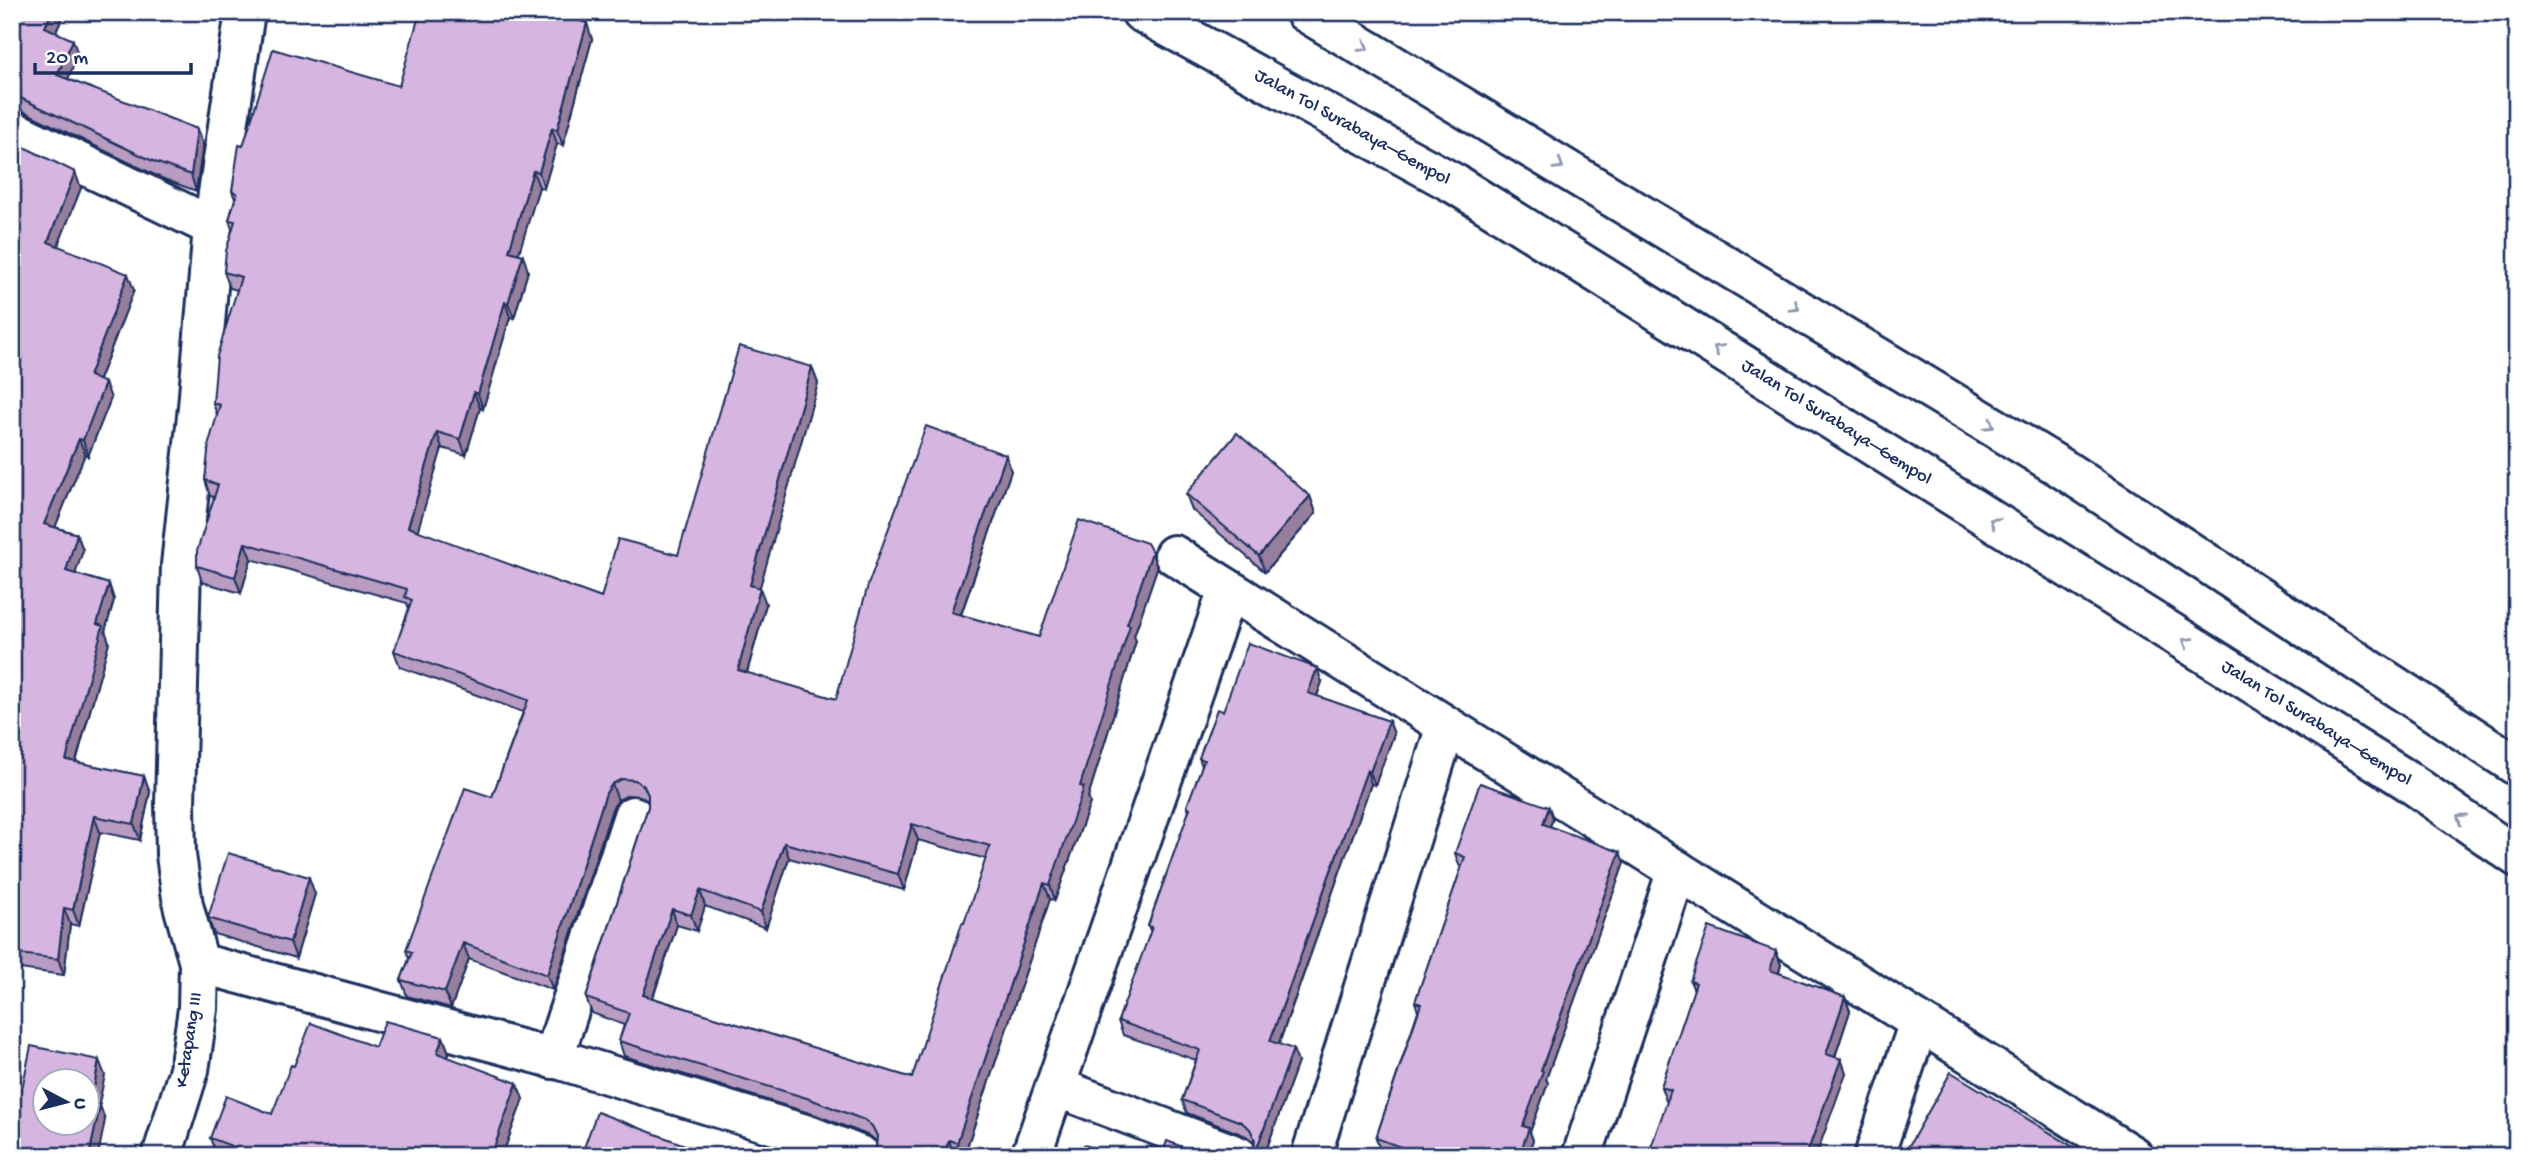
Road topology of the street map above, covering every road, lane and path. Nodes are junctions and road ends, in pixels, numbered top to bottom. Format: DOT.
graph roads {
  1 [pos="245,12"];
  2 [pos="1142,12"];
  3 [pos="1305,12"];
  4 [pos="12,130"];
  5 [pos="213,227"];
  6 [pos="1174,555"];
  7 [pos="1228,590"];
  8 [pos="1446,726"];
  9 [pos="2517,766"];
  10 [pos="633,816"];
  11 [pos="2517,857"];
  12 [pos="1676,870"];
  13 [pos="199,963"];
  14 [pos="1919,1022"];
  15 [pos="553,1059"];
  16 [pos="1056,1087"];
  17 [pos="804,1145"];
  18 [pos="162,1156"];
  19 [pos="861,1156"];
  20 [pos="1031,1156"];
  21 [pos="1238,1156"];
  22 [pos="1311,1156"];
  23 [pos="1582,1156"];
  24 [pos="1874,1156"];
  25 [pos="2133,1156"];
  1 -- 5 [label="main road, Ketapang III"];
  11 -- 2 [label="main road, Jalan Tol Surabaya–Gempol, one-way"];
  3 -- 9 [label="main road, one-way"];
  4 -- 5 [label="main road"];
  5 -- 13 [label="main road, Ketapang III"];
  6 -- 7 [label="main road"];
  7 -- 8 [label="main road"];
  7 -- 16 [label="main road"];
  8 -- 12 [label="main road"];
  8 -- 22 [label="main road"];
  10 -- 15 [label="main road"];
  12 -- 14 [label="main road"];
  12 -- 23 [label="main road"];
  13 -- 15 [label="main road"];
  13 -- 18 [label="main road, Ketapang III"];
  14 -- 24 [label="main road"];
  14 -- 25 [label="main road"];
  15 -- 17 [label="main road"];
  16 -- 20 [label="main road"];
  16 -- 21 [label="main road"];
  17 -- 19 [label="main road"];
}
